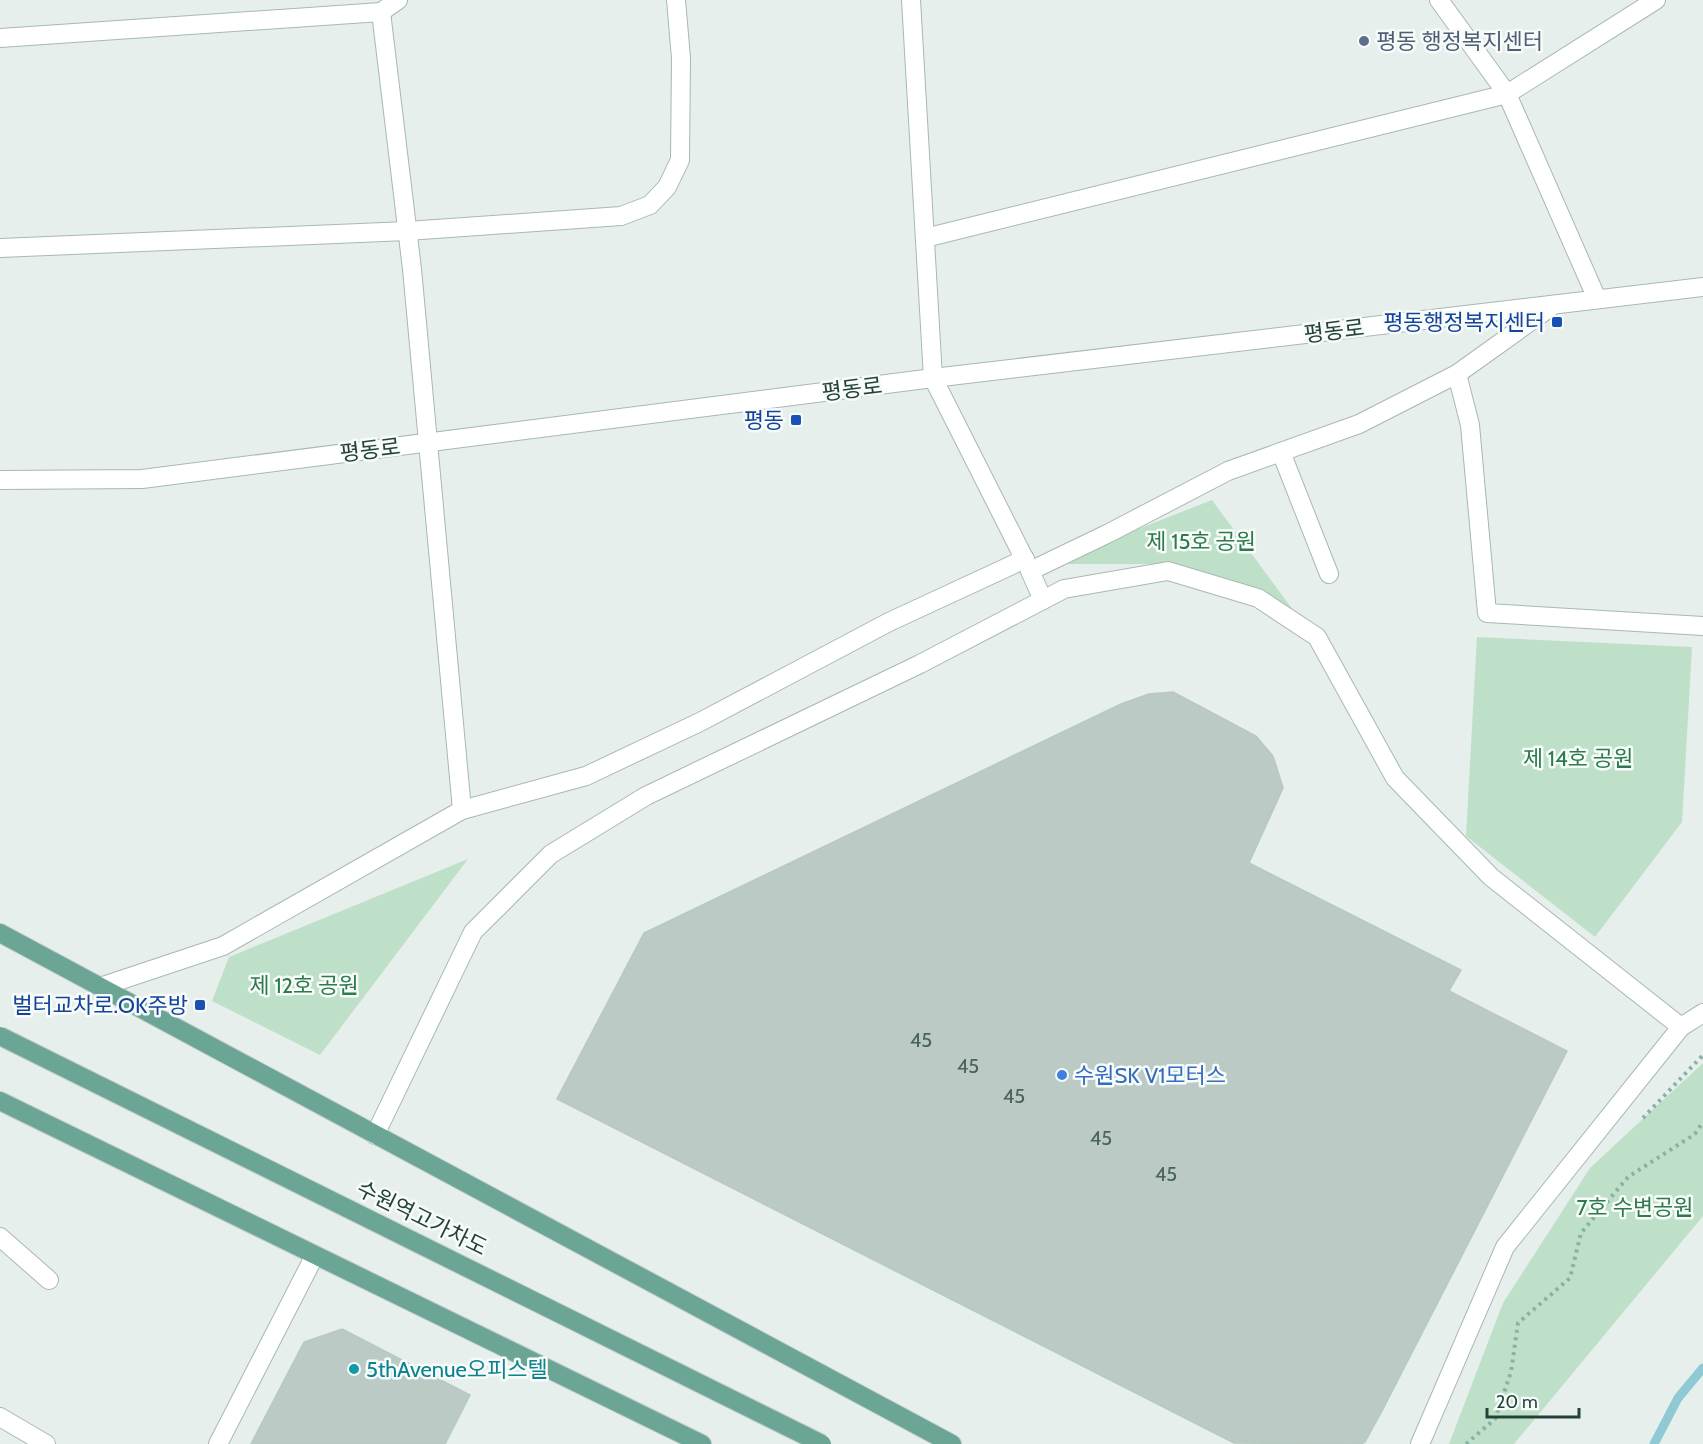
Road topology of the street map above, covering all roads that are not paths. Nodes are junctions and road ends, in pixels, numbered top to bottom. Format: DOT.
graph roads {
  1 [pos="398,0"];
  2 [pos="676,0"];
  3 [pos="912,0"];
  4 [pos="1439,0"];
  5 [pos="1656,0"];
  6 [pos="381,12"];
  7 [pos="0,38"];
  8 [pos="1507,94"];
  9 [pos="407,231"];
  10 [pos="925,238"];
  11 [pos="0,248"];
  12 [pos="1703,287"];
  13 [pos="1597,299"];
  14 [pos="1553,305"];
  15 [pos="1457,374"];
  16 [pos="933,378"];
  17 [pos="427,442"];
  18 [pos="1281,452"];
  19 [pos="0,480"];
  20 [pos="1027,565"];
  21 [pos="1329,574"];
  22 [pos="1043,600"];
  23 [pos="1703,626"];
  24 [pos="462,810"];
  25 [pos="0,933"];
  26 [pos="100,987"];
  27 [pos="1703,1013"];
  28 [pos="1681,1027"];
  29 [pos="0,1036"];
  30 [pos="0,1101"];
  31 [pos="375,1135"];
  32 [pos="0,1237"];
  33 [pos="315,1255"];
  34 [pos="49,1280"];
  35 [pos="0,1417"];
  36 [pos="46,1444"];
  37 [pos="218,1444"];
  38 [pos="702,1444"];
  39 [pos="822,1444"];
  40 [pos="952,1444"];
  41 [pos="1420,1444"];
  1 -- 6 [label="street"];
  2 -- 9 [label="street"];
  3 -- 10 [label="street"];
  4 -- 8 [label="street"];
  5 -- 8 [label="street"];
  6 -- 7 [label="street"];
  6 -- 9 [label="street"];
  8 -- 10 [label="street"];
  8 -- 13 [label="street"];
  9 -- 11 [label="street"];
  9 -- 17 [label="street"];
  10 -- 16 [label="street"];
  12 -- 13 [label="street, 평동로"];
  13 -- 14 [label="street, 평동로"];
  14 -- 15 [label="street"];
  14 -- 16 [label="street, 평동로"];
  15 -- 18 [label="street"];
  15 -- 23 [label="street"];
  16 -- 17 [label="street, 평동로"];
  16 -- 20 [label="street"];
  17 -- 19 [label="street, 평동로"];
  17 -- 24 [label="street"];
  18 -- 20 [label="street"];
  18 -- 21 [label="street"];
  20 -- 22 [label="street"];
  20 -- 24 [label="street"];
  22 -- 28 [label="street"];
  22 -- 31 [label="street"];
  24 -- 26 [label="street"];
  25 -- 26 [label="main road"];
  26 -- 31 [label="main road"];
  27 -- 28 [label="street"];
  28 -- 41 [label="street"];
  29 -- 39 [label="main road, 수원역고가차도, bridge"];
  30 -- 33 [label="main road"];
  31 -- 40 [label="main road"];
  32 -- 34 [label="street"];
  33 -- 37 [label="street"];
  33 -- 38 [label="main road"];
  35 -- 36 [label="street"];
}
